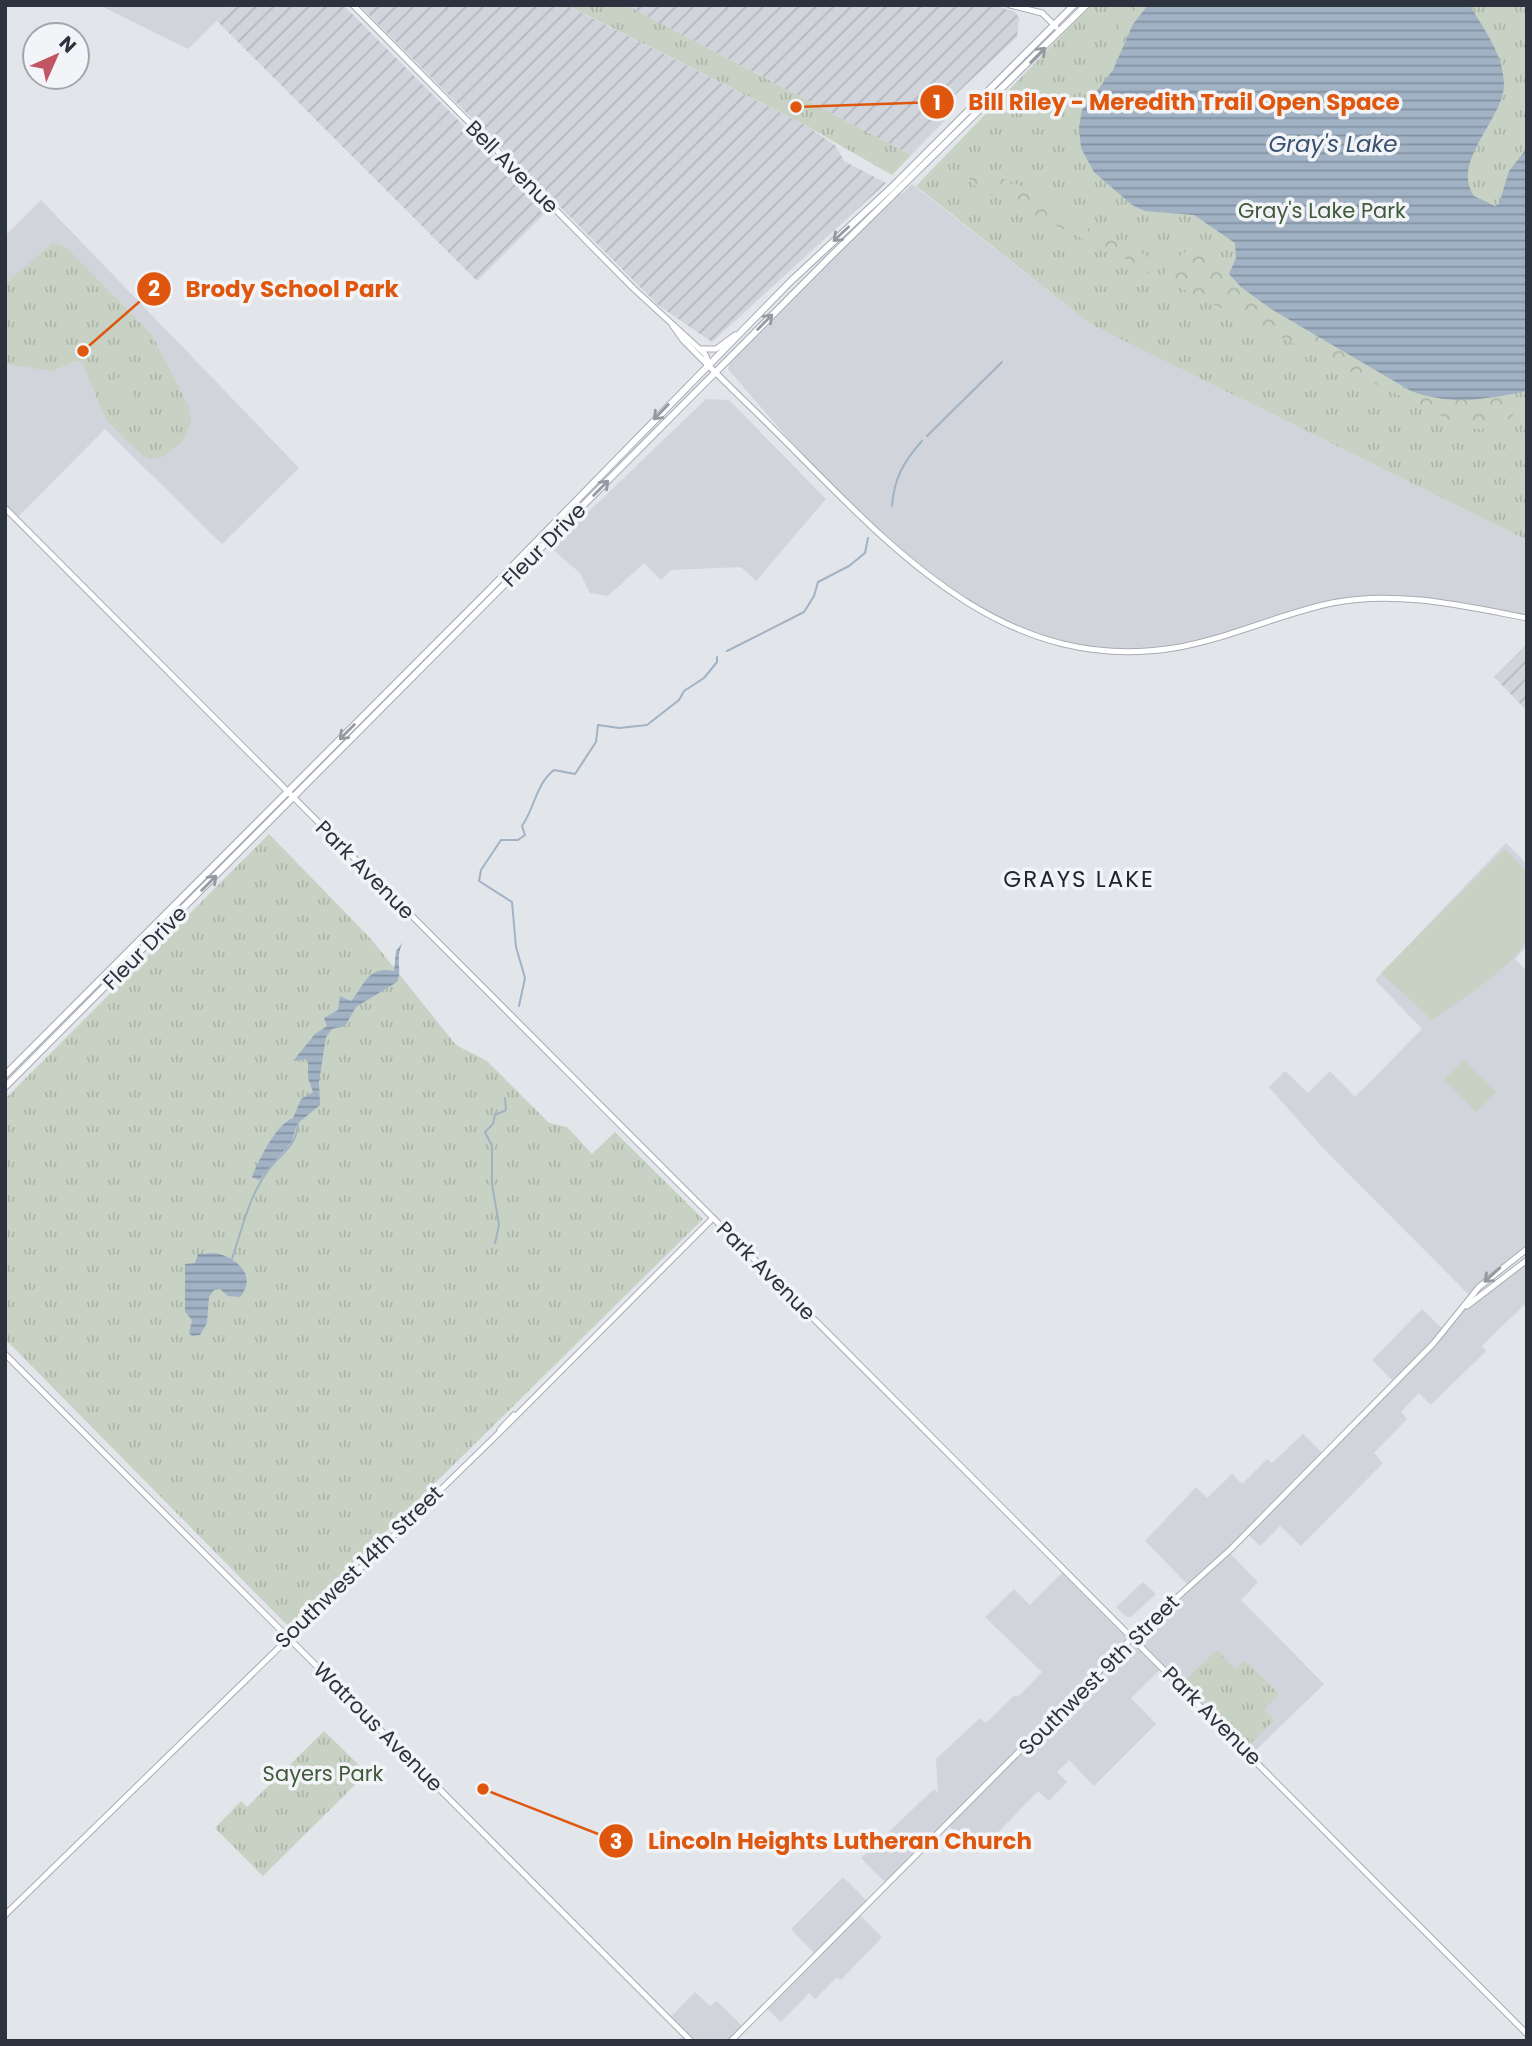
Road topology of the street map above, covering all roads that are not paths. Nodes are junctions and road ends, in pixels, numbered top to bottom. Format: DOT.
graph roads {
  1 [pos="353,5"];
  2 [pos="1010,5"];
  3 [pos="1074,5"];
  4 [pos="1086,5"];
  5 [pos="1055,25"];
  6 [pos="1061,31"];
  7 [pos="933,151"];
  8 [pos="894,190"];
  9 [pos="673,326"];
  10 [pos="740,331"];
  11 [pos="700,349"];
  12 [pos="709,363"];
  13 [pos="716,371"];
  14 [pos="5,508"];
  15 [pos="1527,618"];
  16 [pos="287,792"];
  17 [pos="294,798"];
  18 [pos="5,1075"];
  19 [pos="5,1087"];
  20 [pos="713,1218"];
  21 [pos="1527,1250"];
  22 [pos="1527,1260"];
  23 [pos="1464,1307"];
  24 [pos="5,1354"];
  25 [pos="1134,1636"];
  26 [pos="288,1637"];
  27 [pos="5,1915"];
  28 [pos="1527,2034"];
  29 [pos="691,2041"];
  30 [pos="731,2041"];
  1 -- 9 [label="street, Bell Avenue"];
  2 -- 5 [label="street"];
  3 -- 5 [label="main road, Fleur Drive"];
  4 -- 6 [label="main road, Fleur Drive"];
  5 -- 6 [label="street"];
  5 -- 7 [label="main road, Fleur Drive"];
  7 -- 6 [label="main road, Fleur Drive, one-way"];
  7 -- 8 [label="main road, Fleur Drive"];
  8 -- 10 [label="main road, Fleur Drive, one-way"];
  13 -- 8 [label="main road, Fleur Drive, one-way"];
  9 -- 11 [label="street, Bell Avenue"];
  9 -- 12 [label="street, Bell Avenue"];
  10 -- 11 [label="street"];
  10 -- 12 [label="main road, Fleur Drive"];
  11 -- 12 [label="street, Bell Avenue"];
  12 -- 13 [label="street, Bell Avenue"];
  12 -- 16 [label="main road, Fleur Drive, one-way"];
  13 -- 15 [label="street, Bell Avenue"];
  17 -- 13 [label="main road, Fleur Drive, one-way"];
  14 -- 16 [label="street, Park Avenue"];
  16 -- 17 [label="street, Park Avenue"];
  16 -- 18 [label="main road, Fleur Drive"];
  19 -- 17 [label="main road, Fleur Drive, one-way"];
  17 -- 20 [label="street, Park Avenue"];
  20 -- 25 [label="street, Park Avenue"];
  20 -- 26 [label="street, Southwest 14th Street"];
  21 -- 23 [label="street, Southwest 9th Street, one-way"];
  22 -- 23 [label="street, Southwest 9th Street"];
  23 -- 25 [label="street, Southwest 9th Street"];
  24 -- 26 [label="street, Watrous Avenue"];
  25 -- 28 [label="street, Park Avenue"];
  25 -- 30 [label="street, Southwest 9th Street"];
  26 -- 27 [label="street, Southwest 14th Street"];
  26 -- 29 [label="street, Watrous Avenue"];
}
